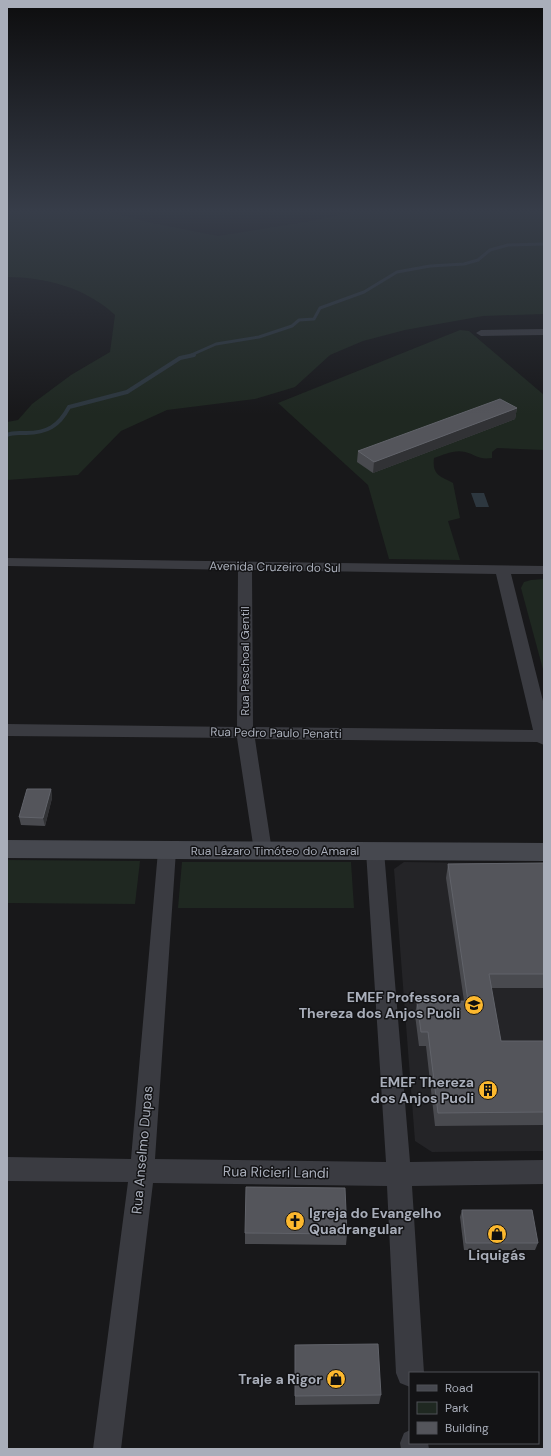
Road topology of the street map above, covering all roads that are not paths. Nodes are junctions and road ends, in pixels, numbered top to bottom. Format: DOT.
graph roads {
  1 [pos="528,332"];
  2 [pos="544,332"];
  3 [pos="481,333"];
  4 [pos="544,344"];
  5 [pos="7,562"];
  6 [pos="245,567"];
  7 [pos="544,570"];
  8 [pos="503,571"];
  9 [pos="540,709"];
  10 [pos="7,730"];
  11 [pos="245,732"];
  12 [pos="544,737"];
  13 [pos="7,849"];
  14 [pos="167,850"];
  15 [pos="263,851"];
  16 [pos="375,851"];
  17 [pos="544,852"];
  18 [pos="7,1169"];
  19 [pos="142,1170"];
  20 [pos="544,1172"];
  21 [pos="399,1174"];
  22 [pos="410,1372"];
  23 [pos="107,1449"];
  1 -- 2 [label="street"];
  1 -- 3 [label="street"];
  1 -- 4 [label="street"];
  5 -- 6 [label="street, Avenida Cruzeiro do Sul"];
  6 -- 8 [label="street, Avenida Cruzeiro do Sul"];
  6 -- 11 [label="street, Rua Paschoal Gentil"];
  7 -- 8 [label="street, Avenida Cruzeiro do Sul"];
  8 -- 9 [label="street"];
  9 -- 12 [label="street"];
  10 -- 11 [label="street, Rua Pedro Paulo Penatti"];
  11 -- 12 [label="street, Rua Pedro Paulo Penatti"];
  11 -- 15 [label="street, Rua Paschoal Gentil"];
  13 -- 14 [label="main road, Rua Lázaro Timóteo do Amaral"];
  14 -- 15 [label="main road, Rua Lázaro Timóteo do Amaral"];
  14 -- 19 [label="street, Rua Anselmo Dupas"];
  15 -- 16 [label="main road, Rua Lázaro Timóteo do Amaral"];
  16 -- 17 [label="main road, Rua Lázaro Timóteo do Amaral"];
  16 -- 21 [label="street"];
  18 -- 19 [label="street, Rua Ricieri Landi"];
  19 -- 21 [label="street, Rua Ricieri Landi"];
  19 -- 23 [label="street, Rua Anselmo Dupas"];
  20 -- 21 [label="street, Rua Ricieri Landi"];
  21 -- 22 [label="street"];
}
